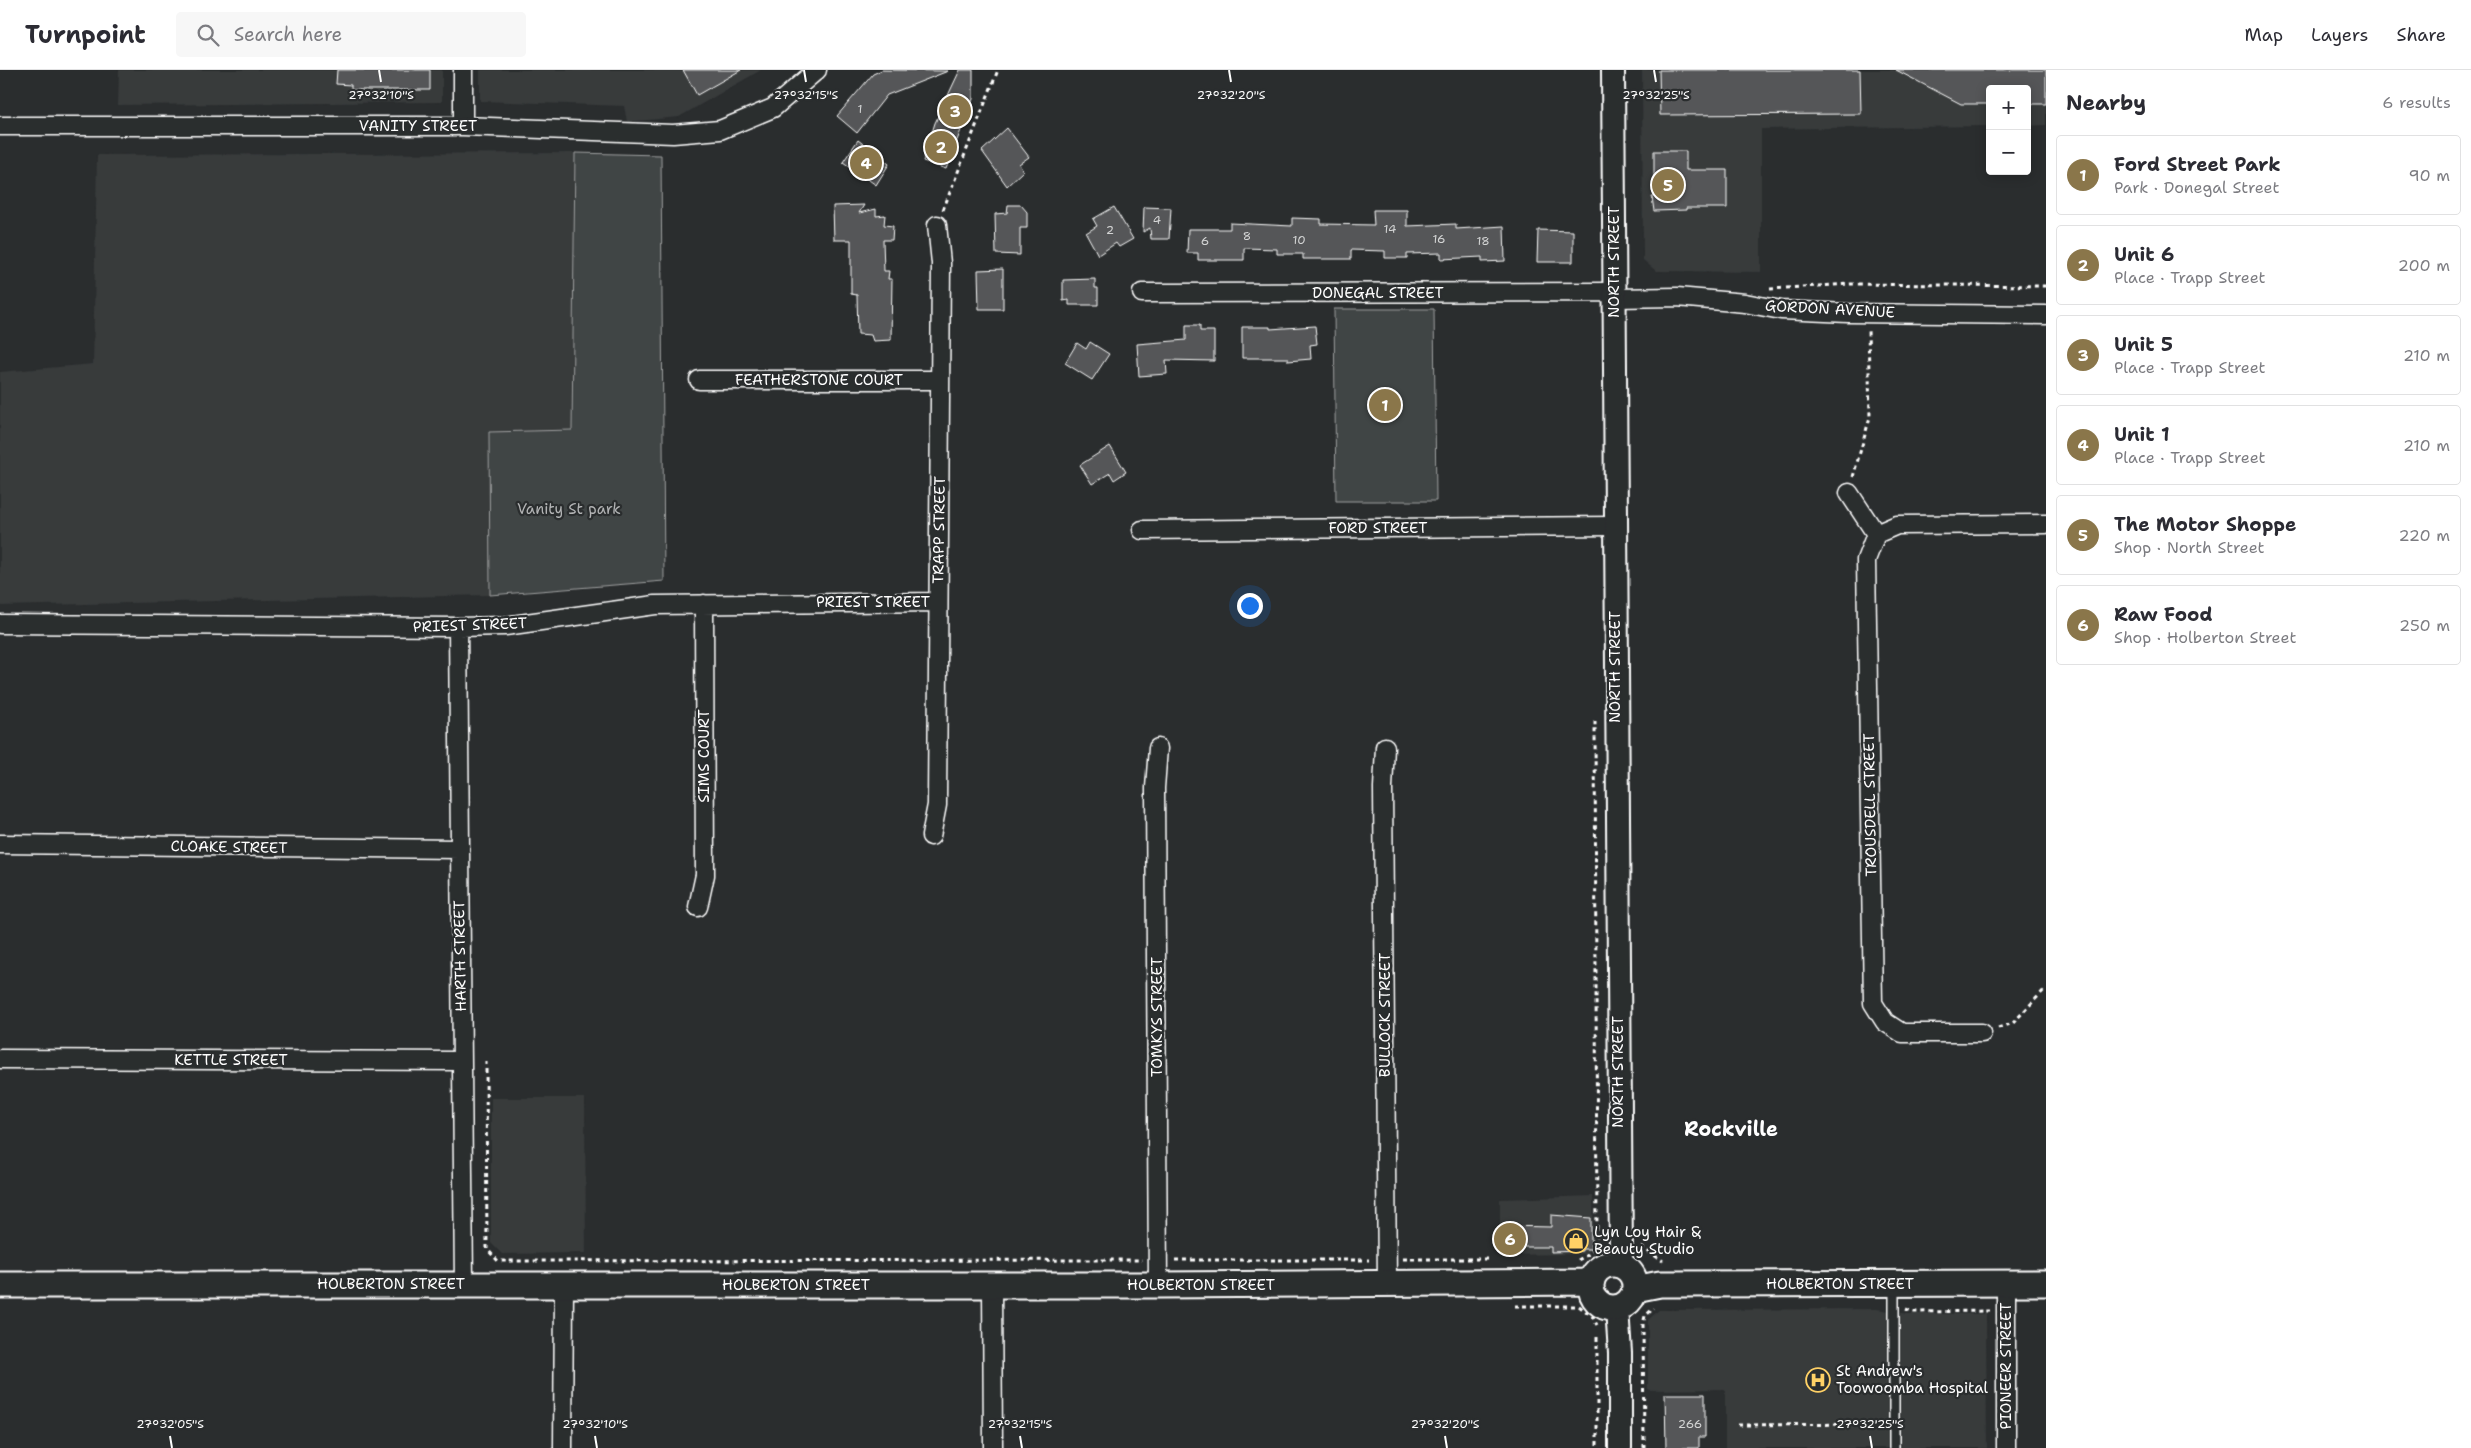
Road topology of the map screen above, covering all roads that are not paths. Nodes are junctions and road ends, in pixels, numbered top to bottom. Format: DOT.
graph roads {
  1 [pos="463,70"];
  2 [pos="817,70"];
  3 [pos="1613,70"];
  4 [pos="0,126"];
  5 [pos="463,126"];
  6 [pos="937,224"];
  7 [pos="1142,293"];
  8 [pos="1614,295"];
  9 [pos="2046,315"];
  10 [pos="698,380"];
  11 [pos="940,380"];
  12 [pos="1849,494"];
  13 [pos="2046,524"];
  14 [pos="1614,526"];
  15 [pos="1142,530"];
  16 [pos="1876,534"];
  17 [pos="938,602"];
  18 [pos="704,604"];
  19 [pos="0,624"];
  20 [pos="458,628"];
  21 [pos="1385,746"];
  22 [pos="1158,748"];
  23 [pos="931,836"];
  24 [pos="0,844"];
  25 [pos="459,849"];
  26 [pos="698,907"];
  27 [pos="1982,1033"];
  28 [pos="0,1059"];
  29 [pos="461,1061"];
  30 [pos="1621,1265"];
  31 [pos="1591,1282"];
  32 [pos="2006,1283"];
  33 [pos="2046,1283"];
  34 [pos="464,1284"];
  35 [pos="1387,1284"];
  36 [pos="0,1285"];
  37 [pos="564,1285"];
  38 [pos="992,1285"];
  39 [pos="1894,1285"];
  40 [pos="1158,1286"];
  41 [pos="1635,1289"];
  42 [pos="1617,1308"];
  43 [pos="563,1448"];
  44 [pos="993,1448"];
  45 [pos="1620,1448"];
  46 [pos="1894,1448"];
  47 [pos="2006,1448"];
  1 -- 5 [label="street"];
  2 -- 5 [label="street, VANITY STREET"];
  3 -- 8 [label="street, NORTH STREET"];
  4 -- 5 [label="street, VANITY STREET"];
  6 -- 11 [label="street, TRAPP STREET"];
  7 -- 8 [label="street, DONEGAL STREET"];
  8 -- 9 [label="street, GORDON AVENUE"];
  8 -- 14 [label="street, NORTH STREET"];
  10 -- 11 [label="street, FEATHERSTONE COURT"];
  11 -- 17 [label="street, TRAPP STREET"];
  12 -- 16 [label="street"];
  13 -- 16 [label="street"];
  14 -- 15 [label="street, FORD STREET"];
  14 -- 30 [label="street, NORTH STREET"];
  16 -- 27 [label="street, TROUSDELL STREET"];
  17 -- 18 [label="street, PRIEST STREET"];
  17 -- 23 [label="street, TRAPP STREET"];
  18 -- 20 [label="street, PRIEST STREET"];
  18 -- 26 [label="street, SIMS COURT"];
  19 -- 20 [label="street, PRIEST STREET"];
  20 -- 25 [label="street, HARTH STREET"];
  21 -- 35 [label="street, BULLOCK STREET"];
  22 -- 40 [label="street, TOMKYS STREET"];
  24 -- 25 [label="street, CLOAKE STREET"];
  25 -- 29 [label="street, HARTH STREET"];
  28 -- 29 [label="street, KETTLE STREET"];
  29 -- 34 [label="street, HARTH STREET"];
  30 -- 31 [label="main road"];
  30 -- 41 [label="main road"];
  31 -- 35 [label="main road, HOLBERTON STREET"];
  31 -- 42 [label="main road"];
  32 -- 33 [label="main road, HOLBERTON STREET"];
  32 -- 39 [label="main road, HOLBERTON STREET"];
  32 -- 47 [label="street, PIONEER STREET"];
  34 -- 36 [label="main road, HOLBERTON STREET"];
  34 -- 37 [label="main road, HOLBERTON STREET"];
  35 -- 40 [label="main road, HOLBERTON STREET"];
  37 -- 38 [label="main road, HOLBERTON STREET"];
  37 -- 43 [label="street"];
  38 -- 40 [label="main road, HOLBERTON STREET"];
  38 -- 44 [label="street"];
  39 -- 41 [label="main road, HOLBERTON STREET"];
  39 -- 46 [label="lane"];
  41 -- 42 [label="main road"];
  42 -- 45 [label="street"];
}
